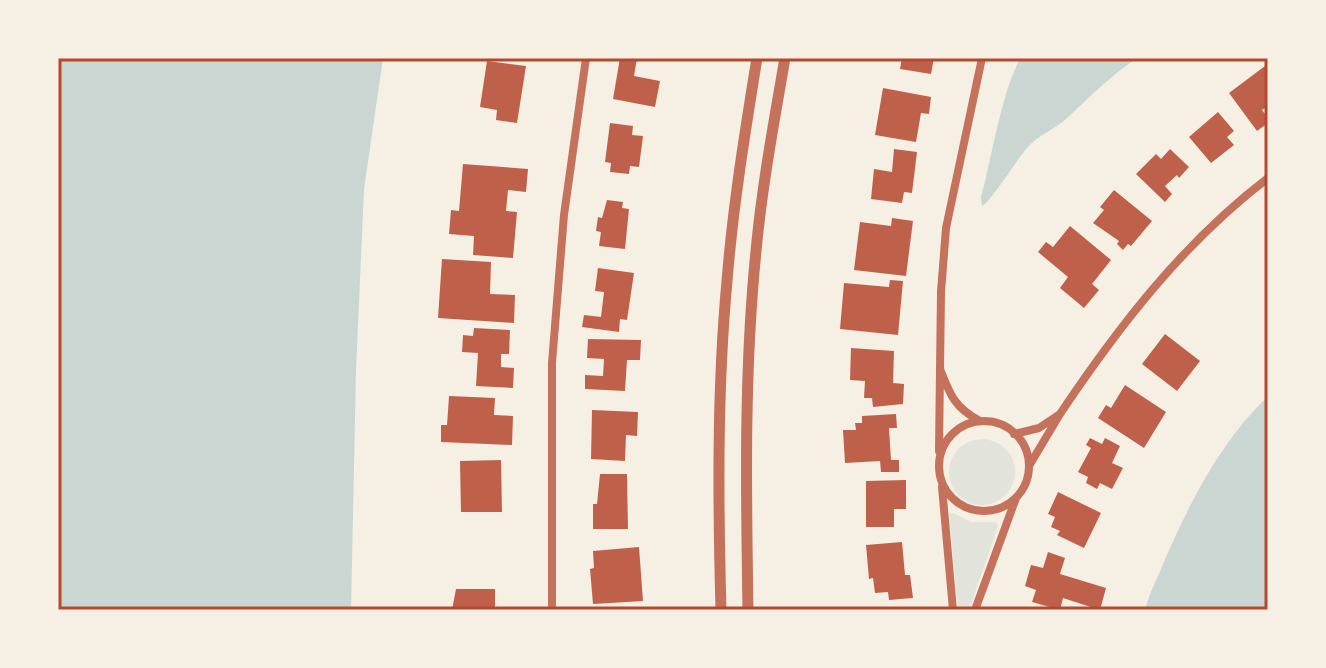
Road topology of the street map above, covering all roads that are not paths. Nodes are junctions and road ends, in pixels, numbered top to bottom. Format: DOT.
graph roads {
  1 [pos="586,58"];
  2 [pos="757,58"];
  3 [pos="785,58"];
  4 [pos="982,58"];
  5 [pos="1268,178"];
  6 [pos="940,369"];
  7 [pos="1060,414"];
  8 [pos="981,421"];
  9 [pos="1014,434"];
  10 [pos="939,462"];
  11 [pos="1029,467"];
  12 [pos="942,482"];
  13 [pos="1017,496"];
  14 [pos="552,610"];
  15 [pos="721,610"];
  16 [pos="748,610"];
  17 [pos="953,610"];
  18 [pos="975,610"];
  1 -- 14 [label="street"];
  2 -- 15 [label="street"];
  3 -- 16 [label="street"];
  4 -- 6 [label="street"];
  5 -- 7 [label="street"];
  6 -- 8 [label="street"];
  6 -- 10 [label="street"];
  7 -- 9 [label="street"];
  7 -- 11 [label="street"];
  8 -- 9 [label="street"];
  8 -- 10 [label="street"];
  9 -- 11 [label="street"];
  10 -- 12 [label="street"];
  11 -- 13 [label="street"];
  12 -- 13 [label="street"];
  12 -- 17 [label="street"];
  13 -- 18 [label="street"];
}
